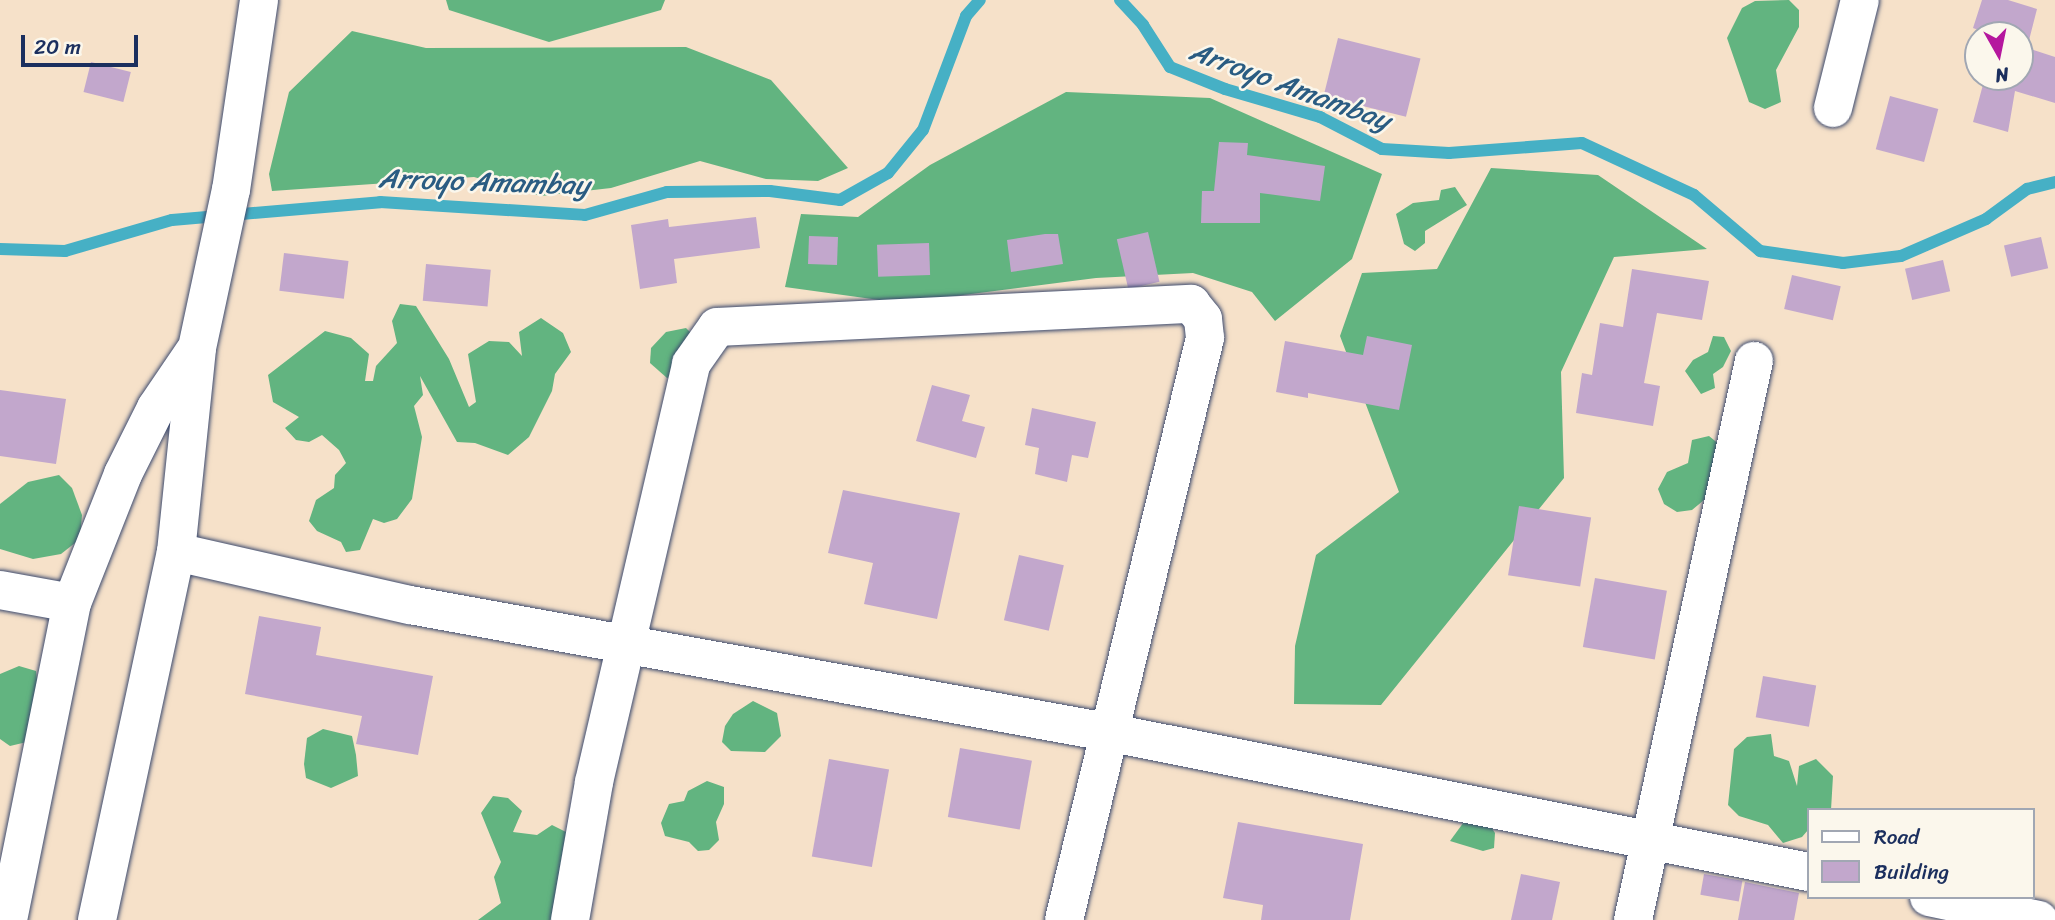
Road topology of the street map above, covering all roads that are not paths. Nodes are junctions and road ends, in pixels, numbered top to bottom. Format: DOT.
graph roads {
  1 [pos="259,0"];
  2 [pos="1860,0"];
  3 [pos="1833,108"];
  4 [pos="197,348"];
  5 [pos="1754,361"];
  6 [pos="176,552"];
  7 [pos="0,590"];
  8 [pos="72,603"];
  9 [pos="626,641"];
  10 [pos="1107,732"];
  11 [pos="1648,839"];
  12 [pos="1806,872"];
  13 [pos="1939,899"];
  14 [pos="8,920"];
  15 [pos="97,920"];
  16 [pos="570,920"];
  17 [pos="1064,920"];
  18 [pos="1633,920"];
  19 [pos="2039,920"];
  1 -- 4 [label="street"];
  2 -- 3 [label="street"];
  4 -- 6 [label="street"];
  4 -- 8 [label="street"];
  5 -- 11 [label="street"];
  6 -- 9 [label="street"];
  6 -- 15 [label="street"];
  7 -- 8 [label="street"];
  8 -- 14 [label="street"];
  9 -- 10 [label="street"];
  9 -- 10 [label="street"];
  9 -- 16 [label="street"];
  10 -- 11 [label="street"];
  10 -- 17 [label="street"];
  11 -- 12 [label="street"];
  11 -- 18 [label="street"];
  13 -- 19 [label="street"];
}
